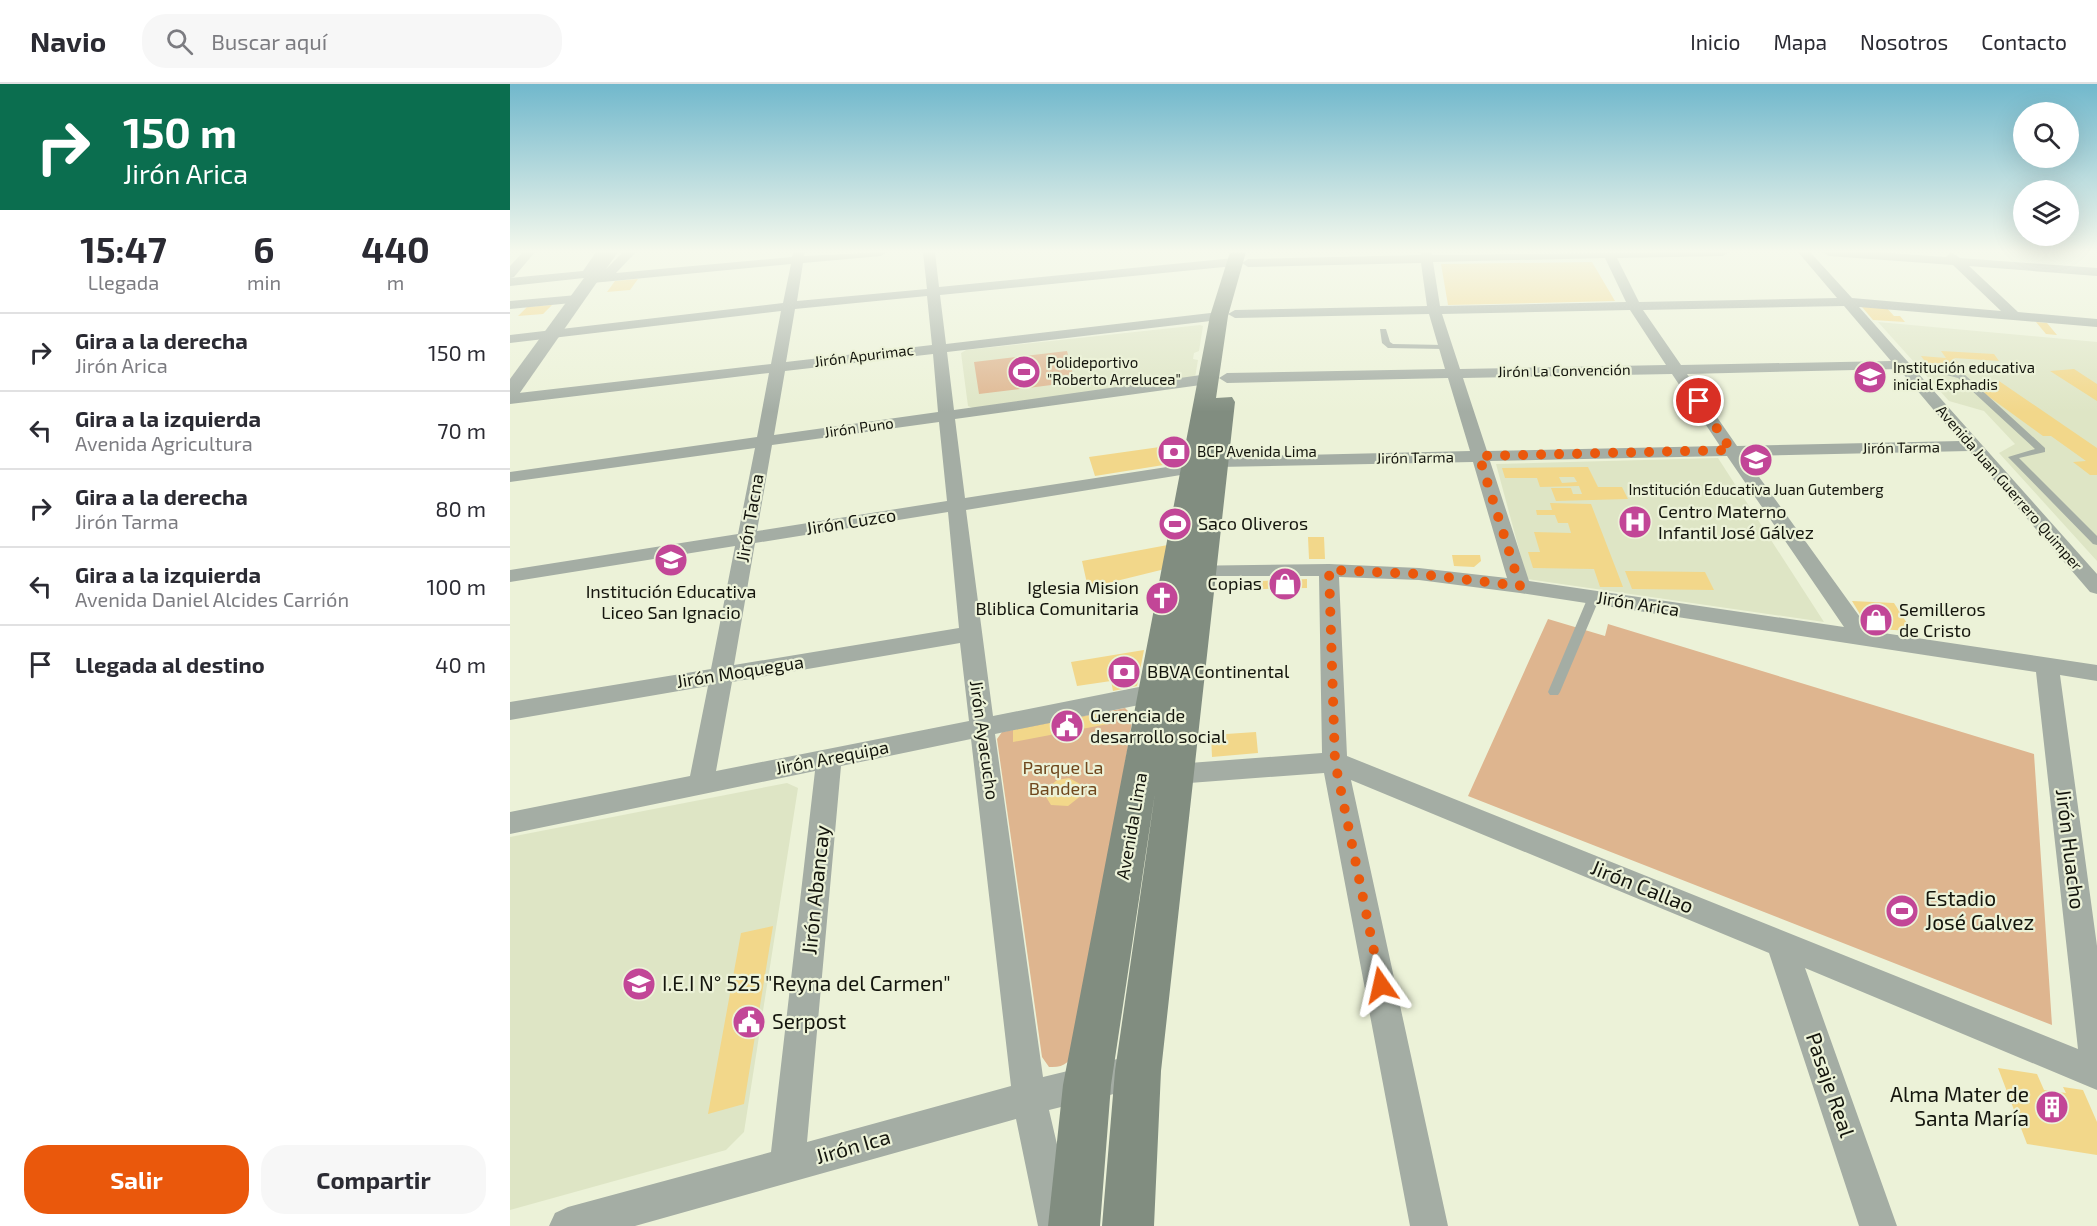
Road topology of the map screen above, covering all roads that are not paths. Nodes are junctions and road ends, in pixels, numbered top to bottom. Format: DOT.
graph roads {
  1 [pos="573,305"];
  2 [pos="796,305"];
  3 [pos="935,305"];
  4 [pos="1230,305"];
  5 [pos="1433,305"];
  6 [pos="1672,305"];
  7 [pos="1851,305"];
  8 [pos="1890,305"];
  9 [pos="2003,305"];
  10 [pos="789,306"];
  11 [pos="1634,306"];
  12 [pos="1434,310"];
  13 [pos="1227,315"];
  14 [pos="2013,315"];
  15 [pos="2097,323"];
  16 [pos="1383,331"];
  17 [pos="554,333"];
  18 [pos="510,339"];
  19 [pos="940,347"];
  20 [pos="1444,347"];
  21 [pos="1901,365"];
  22 [pos="778,366"];
  23 [pos="1677,369"];
  24 [pos="1452,373"];
  25 [pos="1218,378"];
  26 [pos="510,393"];
  27 [pos="510,399"];
  28 [pos="947,415"];
  29 [pos="764,441"];
  30 [pos="1973,447"];
  31 [pos="1731,450"];
  32 [pos="1479,456"];
  33 [pos="1205,465"];
  34 [pos="510,477"];
  35 [pos="956,505"];
  36 [pos="747,538"];
  37 [pos="2097,542"];
  38 [pos="1189,570"];
  39 [pos="1329,570"];
  40 [pos="510,576"];
  41 [pos="1520,586"];
  42 [pos="2097,587"];
  43 [pos="1594,597"];
  44 [pos="970,634"];
  45 [pos="1863,638"];
  46 [pos="2047,665"];
  47 [pos="2097,673"];
  48 [pos="721,675"];
  49 [pos="1554,692"];
  50 [pos="1154,693"];
  51 [pos="510,711"];
  52 [pos="983,728"];
  53 [pos="829,759"];
  54 [pos="1335,762"];
  55 [pos="1176,774"];
  56 [pos="701,785"];
  57 [pos="510,823"];
  58 [pos="1781,944"];
  59 [pos="2097,1068"];
  60 [pos="1138,1071"];
  61 [pos="2097,1073"];
  62 [pos="1087,1085"];
  63 [pos="1029,1098"];
  64 [pos="787,1165"];
  65 [pos="568,1226"];
  66 [pos="1057,1226"];
  67 [pos="1074,1226"];
  68 [pos="1128,1226"];
  69 [pos="1429,1226"];
  70 [pos="1878,1226"];
  1 -- 17 [label="street"];
  2 -- 10 [label="street"];
  3 -- 19 [label="street, Jirón Ayacucho"];
  4 -- 13 [label="main road, Avenida Lima"];
  5 -- 12 [label="street"];
  6 -- 11 [label="street, Jirón Apurimac"];
  7 -- 21 [label="street, Avenida Juan Guerrero Quimper"];
  8 -- 14 [label="street, Jirón Apurimac"];
  9 -- 14 [label="street"];
  10 -- 17 [label="street"];
  10 -- 22 [label="street, Jirón Tacna"];
  11 -- 12 [label="street, Jirón Apurimac"];
  11 -- 23 [label="street"];
  12 -- 13 [label="street, Jirón Apurimac"];
  12 -- 20 [label="street"];
  13 -- 19 [label="street, Jirón Apurimac"];
  13 -- 25 [label="main road, Avenida Lima"];
  14 -- 15 [label="street, Jirón Apurimac"];
  16 -- 20 [label="lane"];
  17 -- 18 [label="street"];
  17 -- 26 [label="street"];
  19 -- 22 [label="street, Jirón Apurimac"];
  19 -- 28 [label="street, Jirón Ayacucho"];
  20 -- 24 [label="street"];
  21 -- 23 [label="street, Jirón La Convención"];
  21 -- 30 [label="street, Avenida Juan Guerrero Quimper"];
  21 -- 37 [label="lane"];
  22 -- 27 [label="street, Jirón Apurimac"];
  22 -- 29 [label="street, Jirón Tacna"];
  23 -- 24 [label="street, Jirón La Convención"];
  23 -- 31 [label="street"];
  24 -- 25 [label="street, Jirón La Convención"];
  24 -- 32 [label="street"];
  25 -- 28 [label="street, Jirón Puno"];
  25 -- 33 [label="main road, Avenida Lima"];
  28 -- 29 [label="street, Jirón Puno"];
  28 -- 35 [label="street, Jirón Ayacucho"];
  29 -- 34 [label="street, Jirón Puno"];
  29 -- 36 [label="street, Jirón Tacna"];
  30 -- 31 [label="street, Jirón Tarma"];
  30 -- 42 [label="street, Avenida Juan Guerrero Quimper"];
  31 -- 32 [label="street, Jirón Tarma"];
  31 -- 45 [label="street"];
  32 -- 33 [label="street, Jirón Tarma"];
  32 -- 41 [label="street"];
  33 -- 35 [label="street, Jirón Cuzco"];
  33 -- 38 [label="main road, Avenida Lima"];
  35 -- 36 [label="street, Jirón Cuzco"];
  35 -- 44 [label="street, Jirón Ayacucho"];
  36 -- 40 [label="street, Jirón Cuzco"];
  36 -- 48 [label="street, Jirón Tacna"];
  38 -- 39 [label="street, Jirón Arica"];
  38 -- 50 [label="main road, Avenida Lima"];
  38 -- 55 [label="main road, Avenida Lima"];
  39 -- 41 [label="street, Jirón Arica"];
  39 -- 54 [label="street"];
  41 -- 43 [label="street, Jirón Arica"];
  43 -- 45 [label="street, Jirón Arica"];
  43 -- 49 [label="lane"];
  44 -- 48 [label="street, Jirón Moquegua"];
  44 -- 52 [label="street, Jirón Ayacucho"];
  45 -- 46 [label="street, Jirón Arica"];
  46 -- 47 [label="street, Jirón Arica"];
  46 -- 59 [label="street, Jirón Huacho"];
  48 -- 51 [label="street, Jirón Moquegua"];
  48 -- 56 [label="street, Jirón Tacna"];
  50 -- 52 [label="street, Jirón Arequipa"];
  50 -- 62 [label="main road, Avenida Lima"];
  52 -- 53 [label="street, Jirón Arequipa"];
  52 -- 63 [label="street, Jirón Ayacucho"];
  53 -- 56 [label="street, Jirón Arequipa"];
  53 -- 64 [label="street, Jirón Abancay"];
  54 -- 55 [label="street, Jirón Callao"];
  54 -- 58 [label="street, Jirón Callao"];
  54 -- 69 [label="street"];
  55 -- 60 [label="main road, Avenida Lima"];
  56 -- 57 [label="street, Jirón Arequipa"];
  58 -- 61 [label="street, Jirón Callao"];
  58 -- 70 [label="street, Pasaje Real"];
  60 -- 62 [label="street, Jirón Ica"];
  60 -- 68 [label="main road, Avenida Lima"];
  62 -- 63 [label="street, Jirón Ica"];
  62 -- 67 [label="main road, Avenida Lima"];
  63 -- 64 [label="street, Jirón Ica"];
  63 -- 66 [label="street, Jirón Ayacucho"];
  64 -- 65 [label="street, Jirón Ica"];
}
